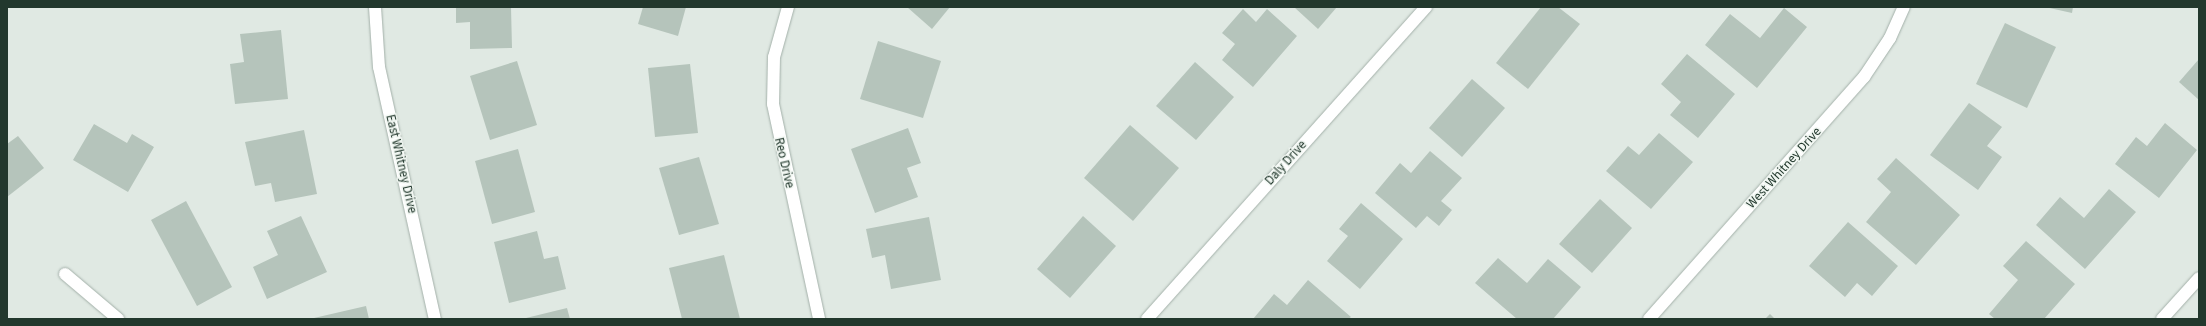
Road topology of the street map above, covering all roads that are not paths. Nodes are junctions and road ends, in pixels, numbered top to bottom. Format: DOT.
graph roads {
  1 [pos="375,7"];
  2 [pos="788,7"];
  3 [pos="1426,7"];
  4 [pos="1904,7"];
  5 [pos="65,274"];
  6 [pos="2199,278"];
  7 [pos="118,319"];
  8 [pos="435,319"];
  9 [pos="819,319"];
  10 [pos="1147,319"];
  11 [pos="1649,319"];
  12 [pos="2162,319"];
  1 -- 8 [label="street, East Whitney Drive"];
  2 -- 9 [label="street, Reo Drive"];
  3 -- 10 [label="street, Daly Drive"];
  4 -- 11 [label="street, West Whitney Drive"];
  5 -- 7 [label="street"];
  6 -- 12 [label="street"];
}
